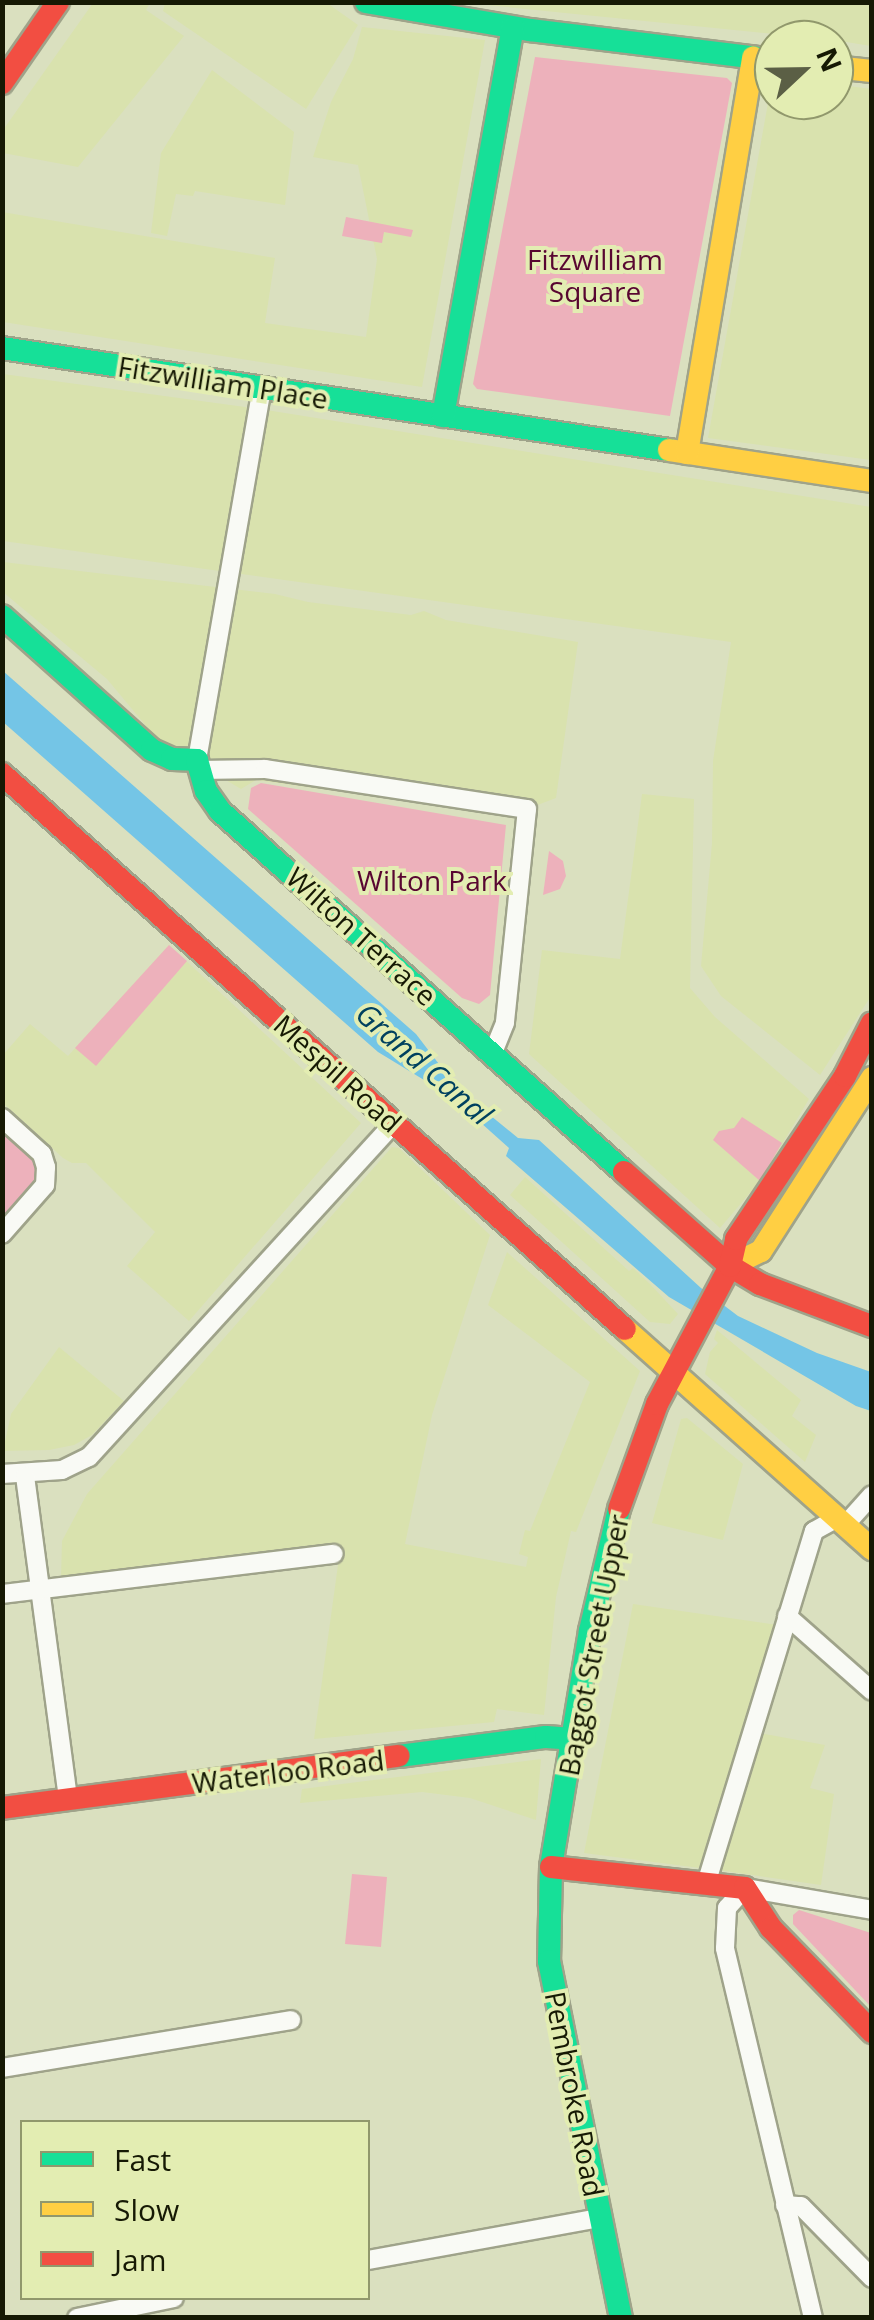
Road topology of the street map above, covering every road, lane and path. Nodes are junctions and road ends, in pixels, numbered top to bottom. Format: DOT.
graph roads {
  1 [pos="58,2"];
  2 [pos="366,2"];
  3 [pos="513,28"];
  4 [pos="754,57"];
  5 [pos="2,83"];
  6 [pos="754,109"];
  7 [pos="2,348"];
  8 [pos="262,387"];
  9 [pos="442,416"];
  10 [pos="687,453"];
  11 [pos="872,481"];
  12 [pos="2,616"];
  13 [pos="198,765"];
  14 [pos="2,774"];
  15 [pos="872,1023"];
  16 [pos="494,1052"];
  17 [pos="845,1076"];
  18 [pos="869,1087"];
  19 [pos="2,1118"];
  20 [pos="394,1123"];
  21 [pos="2,1234"];
  22 [pos="724,1276"];
  23 [pos="872,1326"];
  24 [pos="673,1372"];
  25 [pos="2,1474"];
  26 [pos="25,1476"];
  27 [pos="872,1495"];
  28 [pos="841,1522"];
  29 [pos="872,1549"];
  30 [pos="334,1554"];
  31 [pos="39,1589"];
  32 [pos="2,1594"];
  33 [pos="787,1616"];
  34 [pos="872,1691"];
  35 [pos="573,1739"];
  36 [pos="68,1798"];
  37 [pos="2,1808"];
  38 [pos="552,1868"];
  39 [pos="708,1874"];
  40 [pos="745,1888"];
  41 [pos="872,1910"];
  42 [pos="291,2020"];
  43 [pos="872,2032"];
  44 [pos="2,2068"];
  45 [pos="785,2205"];
  46 [pos="599,2218"];
  47 [pos="370,2260"];
  48 [pos="872,2278"];
  49 [pos="167,2300"];
  50 [pos="118,2313"];
  51 [pos="77,2318"];
  52 [pos="621,2318"];
  53 [pos="813,2318"];
  1 -- 5 [label="street"];
  2 -- 3 [label="street"];
  3 -- 4 [label="street"];
  3 -- 9 [label="street"];
  6 -- 10 [label="street"];
  7 -- 8 [label="street, Fitzwilliam Place"];
  8 -- 9 [label="street, Fitzwilliam Place"];
  8 -- 13 [label="street"];
  9 -- 10 [label="street, Fitzwilliam Place"];
  10 -- 11 [label="street, Fitzwilliam Place"];
  12 -- 13 [label="street"];
  13 -- 16 [label="street, Wilton Terrace"];
  13 -- 16 [label="street"];
  14 -- 20 [label="street, Mespil Road"];
  15 -- 17 [label="street, Baggot Street Upper"];
  16 -- 22 [label="street, Wilton Terrace"];
  17 -- 18 [label="street"];
  17 -- 22 [label="street, Baggot Street Upper"];
  18 -- 22 [label="street"];
  19 -- 21 [label="street"];
  20 -- 24 [label="street, Mespil Road"];
  20 -- 26 [label="street"];
  22 -- 23 [label="street, Wilton Terrace"];
  22 -- 24 [label="street, Baggot Street Upper"];
  24 -- 28 [label="street, Mespil Road"];
  24 -- 35 [label="street, Baggot Street Upper"];
  25 -- 26 [label="street"];
  26 -- 31 [label="street"];
  27 -- 28 [label="street"];
  28 -- 29 [label="street, Mespil Road"];
  28 -- 33 [label="street"];
  30 -- 31 [label="street"];
  31 -- 32 [label="street"];
  31 -- 36 [label="street"];
  33 -- 34 [label="street"];
  33 -- 39 [label="street"];
  35 -- 36 [label="street, Waterloo Road"];
  35 -- 38 [label="street, Baggot Street Upper"];
  36 -- 37 [label="street, Waterloo Road"];
  38 -- 39 [label="street"];
  38 -- 46 [label="street, Pembroke Road"];
  39 -- 40 [label="street"];
  40 -- 41 [label="street"];
  40 -- 43 [label="street"];
  40 -- 45 [label="street"];
  42 -- 44 [label="street"];
  45 -- 48 [label="street"];
  45 -- 53 [label="street"];
  46 -- 47 [label="street"];
  46 -- 52 [label="street, Pembroke Road"];
  49 -- 50 [label="street"];
  50 -- 51 [label="street"];
}
